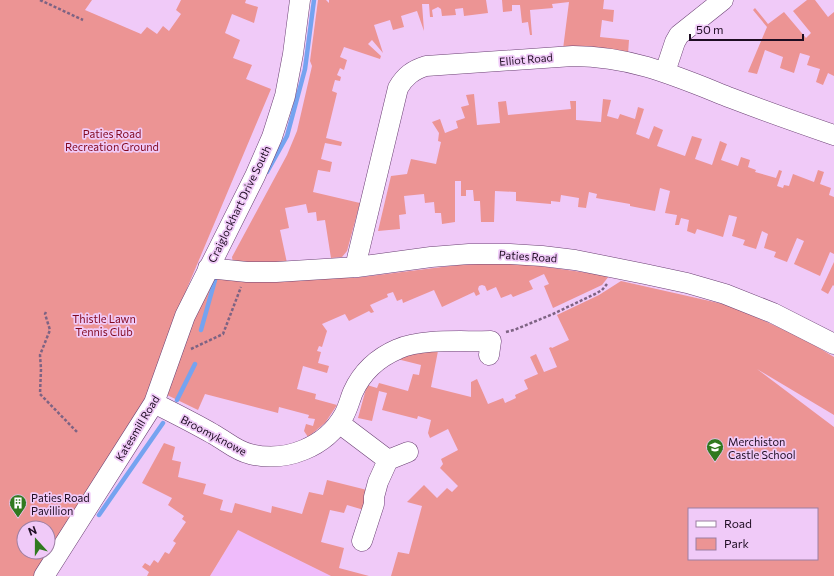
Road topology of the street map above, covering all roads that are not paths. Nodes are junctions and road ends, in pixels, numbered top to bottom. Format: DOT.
graph roads {
  1 [pos="300,0"];
  2 [pos="723,0"];
  3 [pos="665,72"];
  4 [pos="834,135"];
  5 [pos="357,267"];
  6 [pos="208,268"];
  7 [pos="494,343"];
  8 [pos="834,344"];
  9 [pos="154,403"];
  10 [pos="339,423"];
  11 [pos="408,452"];
  12 [pos="388,460"];
  13 [pos="362,541"];
  14 [pos="44,576"];
  1 -- 6 [label="street, Craiglockhart Drive South"];
  2 -- 3 [label="street"];
  3 -- 4 [label="street, Elliot Road"];
  3 -- 5 [label="street, Elliot Road"];
  5 -- 6 [label="street, Paties Road"];
  5 -- 8 [label="street, Paties Road"];
  6 -- 9 [label="street, Katesmill Road"];
  7 -- 10 [label="street, Broomyknowe"];
  9 -- 10 [label="street, Broomyknowe"];
  9 -- 14 [label="street, Katesmill Road"];
  10 -- 12 [label="street"];
  11 -- 12 [label="street"];
  12 -- 13 [label="street"];
}
